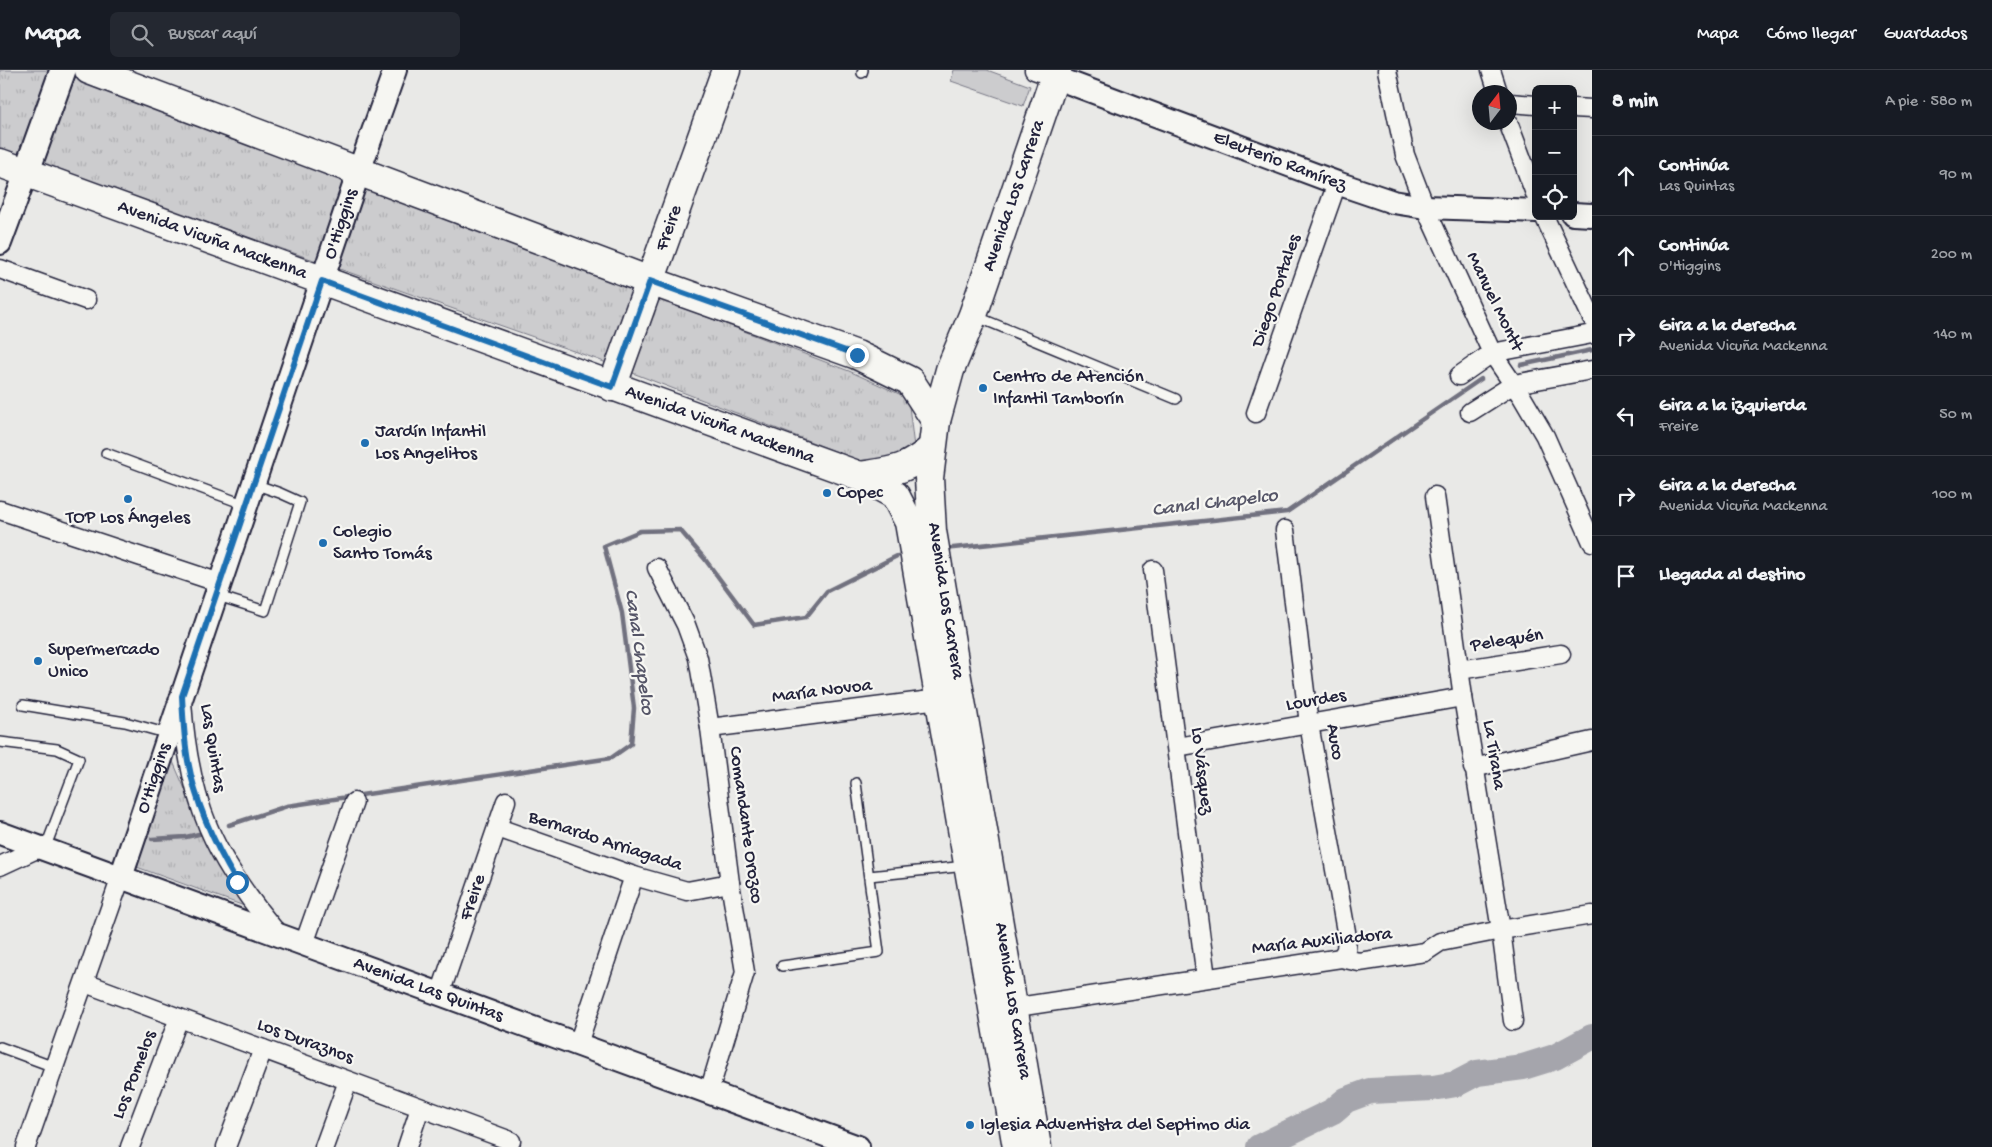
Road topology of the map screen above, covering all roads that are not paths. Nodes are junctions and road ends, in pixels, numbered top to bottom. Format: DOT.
graph roads {
  1 [pos="63,70"];
  2 [pos="90,70"];
  3 [pos="396,70"];
  4 [pos="726,70"];
  5 [pos="1387,70"];
  6 [pos="1491,70"];
  7 [pos="1049,72"];
  8 [pos="1496,85"];
  9 [pos="1517,104"];
  10 [pos="1532,105"];
  11 [pos="1577,108"];
  12 [pos="1592,109"];
  13 [pos="1511,130"];
  14 [pos="0,163"];
  15 [pos="359,171"];
  16 [pos="26,172"];
  17 [pos="1337,183"];
  18 [pos="1532,185"];
  19 [pos="1425,207"];
  20 [pos="1532,211"];
  21 [pos="1577,214"];
  22 [pos="1592,215"];
  23 [pos="1546,220"];
  24 [pos="0,242"];
  25 [pos="0,269"];
  26 [pos="322,281"];
  27 [pos="650,281"];
  28 [pos="86,300"];
  29 [pos="973,315"];
  30 [pos="1592,318"];
  31 [pos="1592,334"];
  32 [pos="1492,352"];
  33 [pos="1592,370"];
  34 [pos="1459,376"];
  35 [pos="1514,384"];
  36 [pos="612,387"];
  37 [pos="1176,399"];
  38 [pos="1470,412"];
  39 [pos="1256,413"];
  40 [pos="936,421"];
  41 [pos="931,449"];
  42 [pos="106,453"];
  43 [pos="860,476"];
  44 [pos="250,494"];
  45 [pos="1435,496"];
  46 [pos="0,510"];
  47 [pos="1284,530"];
  48 [pos="1592,542"];
  49 [pos="657,568"];
  50 [pos="1153,570"];
  51 [pos="218,589"];
  52 [pos="1561,654"];
  53 [pos="1459,670"];
  54 [pos="182,696"];
  55 [pos="1463,697"];
  56 [pos="939,699"];
  57 [pos="23,705"];
  58 [pos="1309,724"];
  59 [pos="710,728"];
  60 [pos="169,734"];
  61 [pos="1592,741"];
  62 [pos="0,742"];
  63 [pos="1177,747"];
  64 [pos="1473,768"];
  65 [pos="856,783"];
  66 [pos="506,800"];
  67 [pos="354,802"];
  68 [pos="498,828"];
  69 [pos="0,832"];
  70 [pos="43,848"];
  71 [pos="0,866"];
  72 [pos="968,866"];
  73 [pos="634,876"];
  74 [pos="869,876"];
  75 [pos="121,877"];
  76 [pos="730,883"];
  77 [pos="1592,915"];
  78 [pos="1501,930"];
  79 [pos="278,934"];
  80 [pos="304,944"];
  81 [pos="1341,958"];
  82 [pos="782,966"];
  83 [pos="1206,978"];
  84 [pos="84,983"];
  85 [pos="440,994"];
  86 [pos="1003,1009"];
  87 [pos="179,1018"];
  88 [pos="1513,1021"];
  89 [pos="578,1044"];
  90 [pos="0,1047"];
  91 [pos="263,1049"];
  92 [pos="54,1067"];
  93 [pos="348,1081"];
  94 [pos="709,1092"];
  95 [pos="420,1108"];
  96 [pos="501,1142"];
  97 [pos="26,1147"];
  98 [pos="130,1147"];
  99 [pos="226,1147"];
  100 [pos="324,1147"];
  101 [pos="407,1147"];
  102 [pos="858,1147"];
  103 [pos="1017,1147"];
  104 [pos="1036,1147"];
  1 -- 16 [label="main road"];
  2 -- 15 [label="main road"];
  3 -- 15 [label="street, O'Higgins"];
  4 -- 27 [label="main road, Freire"];
  5 -- 19 [label="street, Manuel Montt"];
  6 -- 8 [label="street"];
  7 -- 17 [label="street, Eleuterio Ramírez"];
  7 -- 29 [label="main road, Avenida Los Carrera"];
  9 -- 10 [label="street"];
  11 -- 12 [label="street"];
  13 -- 18 [label="street"];
  14 -- 16 [label="main road, Avenida Vicuña Mackenna"];
  15 -- 26 [label="street, O'Higgins"];
  15 -- 27 [label="main road"];
  16 -- 24 [label="street"];
  16 -- 26 [label="main road, Avenida Vicuña Mackenna"];
  17 -- 19 [label="street, Eleuterio Ramírez"];
  17 -- 39 [label="street, Diego Portales"];
  19 -- 20 [label="street, Eleuterio Ramírez"];
  19 -- 32 [label="street, Manuel Montt"];
  21 -- 22 [label="street"];
  23 -- 30 [label="street"];
  25 -- 28 [label="street"];
  26 -- 36 [label="main road, Avenida Vicuña Mackenna"];
  26 -- 44 [label="street, O'Higgins"];
  27 -- 36 [label="main road, Freire"];
  27 -- 40 [label="main road"];
  29 -- 37 [label="lane"];
  29 -- 40 [label="main road, Avenida Los Carrera"];
  31 -- 32 [label="street"];
  32 -- 34 [label="street"];
  32 -- 35 [label="street, Manuel Montt"];
  33 -- 35 [label="street"];
  35 -- 38 [label="street"];
  35 -- 48 [label="street, Manuel Montt"];
  36 -- 43 [label="main road, Avenida Vicuña Mackenna"];
  40 -- 41 [label="main road, Avenida Los Carrera"];
  41 -- 43 [label="main road, Avenida Vicuña Mackenna"];
  41 -- 86 [label="main road, Avenida Los Carrera"];
  42 -- 44 [label="lane"];
  43 -- 56 [label="main road, Avenida Los Carrera"];
  44 -- 51 [label="street, O'Higgins"];
  44 -- 51 [label="lane"];
  45 -- 53 [label="street, La Tirana"];
  46 -- 51 [label="street"];
  47 -- 58 [label="street, Auco"];
  49 -- 59 [label="street, Comandante Orozco"];
  50 -- 63 [label="street, Lo Vásquez"];
  51 -- 54 [label="street, O'Higgins"];
  52 -- 53 [label="street, Pelequén"];
  53 -- 55 [label="street, La Tirana"];
  54 -- 60 [label="street, O'Higgins"];
  54 -- 79 [label="street, Las Quintas"];
  55 -- 58 [label="street, Lourdes"];
  55 -- 64 [label="street, La Tirana"];
  56 -- 59 [label="street, María Novoa"];
  56 -- 72 [label="main road, Avenida Los Carrera"];
  57 -- 60 [label="lane"];
  58 -- 63 [label="street, Lourdes"];
  58 -- 81 [label="street, Auco"];
  59 -- 76 [label="street, Comandante Orozco"];
  60 -- 75 [label="street, O'Higgins"];
  61 -- 64 [label="street"];
  62 -- 70 [label="lane"];
  63 -- 83 [label="street, Lo Vásquez"];
  64 -- 78 [label="street, La Tirana"];
  65 -- 74 [label="lane"];
  66 -- 68 [label="street, Freire"];
  67 -- 80 [label="street"];
  68 -- 73 [label="street, Bernardo Arriagada"];
  68 -- 85 [label="street, Freire"];
  69 -- 70 [label="street, Avenida Las Quintas"];
  70 -- 71 [label="street"];
  70 -- 75 [label="street, Avenida Las Quintas"];
  72 -- 74 [label="lane"];
  72 -- 86 [label="main road, Avenida Los Carrera"];
  73 -- 76 [label="street, Bernardo Arriagada"];
  73 -- 89 [label="street"];
  74 -- 82 [label="lane"];
  75 -- 79 [label="street, Avenida Las Quintas"];
  75 -- 84 [label="street, O'Higgins"];
  76 -- 94 [label="street, Comandante Orozco"];
  77 -- 78 [label="street, María Auxiliadora"];
  78 -- 81 [label="street, María Auxiliadora"];
  78 -- 88 [label="street, La Tirana"];
  79 -- 80 [label="street, Avenida Las Quintas"];
  80 -- 85 [label="street, Avenida Las Quintas"];
  81 -- 83 [label="street, María Auxiliadora"];
  83 -- 86 [label="street, María Auxiliadora"];
  84 -- 87 [label="street, Los Duraznos"];
  84 -- 92 [label="street, O'Higgins"];
  85 -- 89 [label="street, Avenida Las Quintas"];
  86 -- 103 [label="main road, Avenida Los Carrera"];
  86 -- 104 [label="main road, Avenida Los Carrera"];
  87 -- 91 [label="street, Los Duraznos"];
  87 -- 98 [label="street, Los Pomelos"];
  89 -- 94 [label="street, Avenida Las Quintas"];
  90 -- 92 [label="lane"];
  91 -- 93 [label="street, Los Duraznos"];
  91 -- 99 [label="street"];
  92 -- 97 [label="street, O'Higgins"];
  93 -- 95 [label="street, Los Duraznos"];
  93 -- 100 [label="street"];
  94 -- 102 [label="street, Avenida Las Quintas"];
  95 -- 96 [label="street, Los Duraznos"];
  95 -- 101 [label="street"];
}
